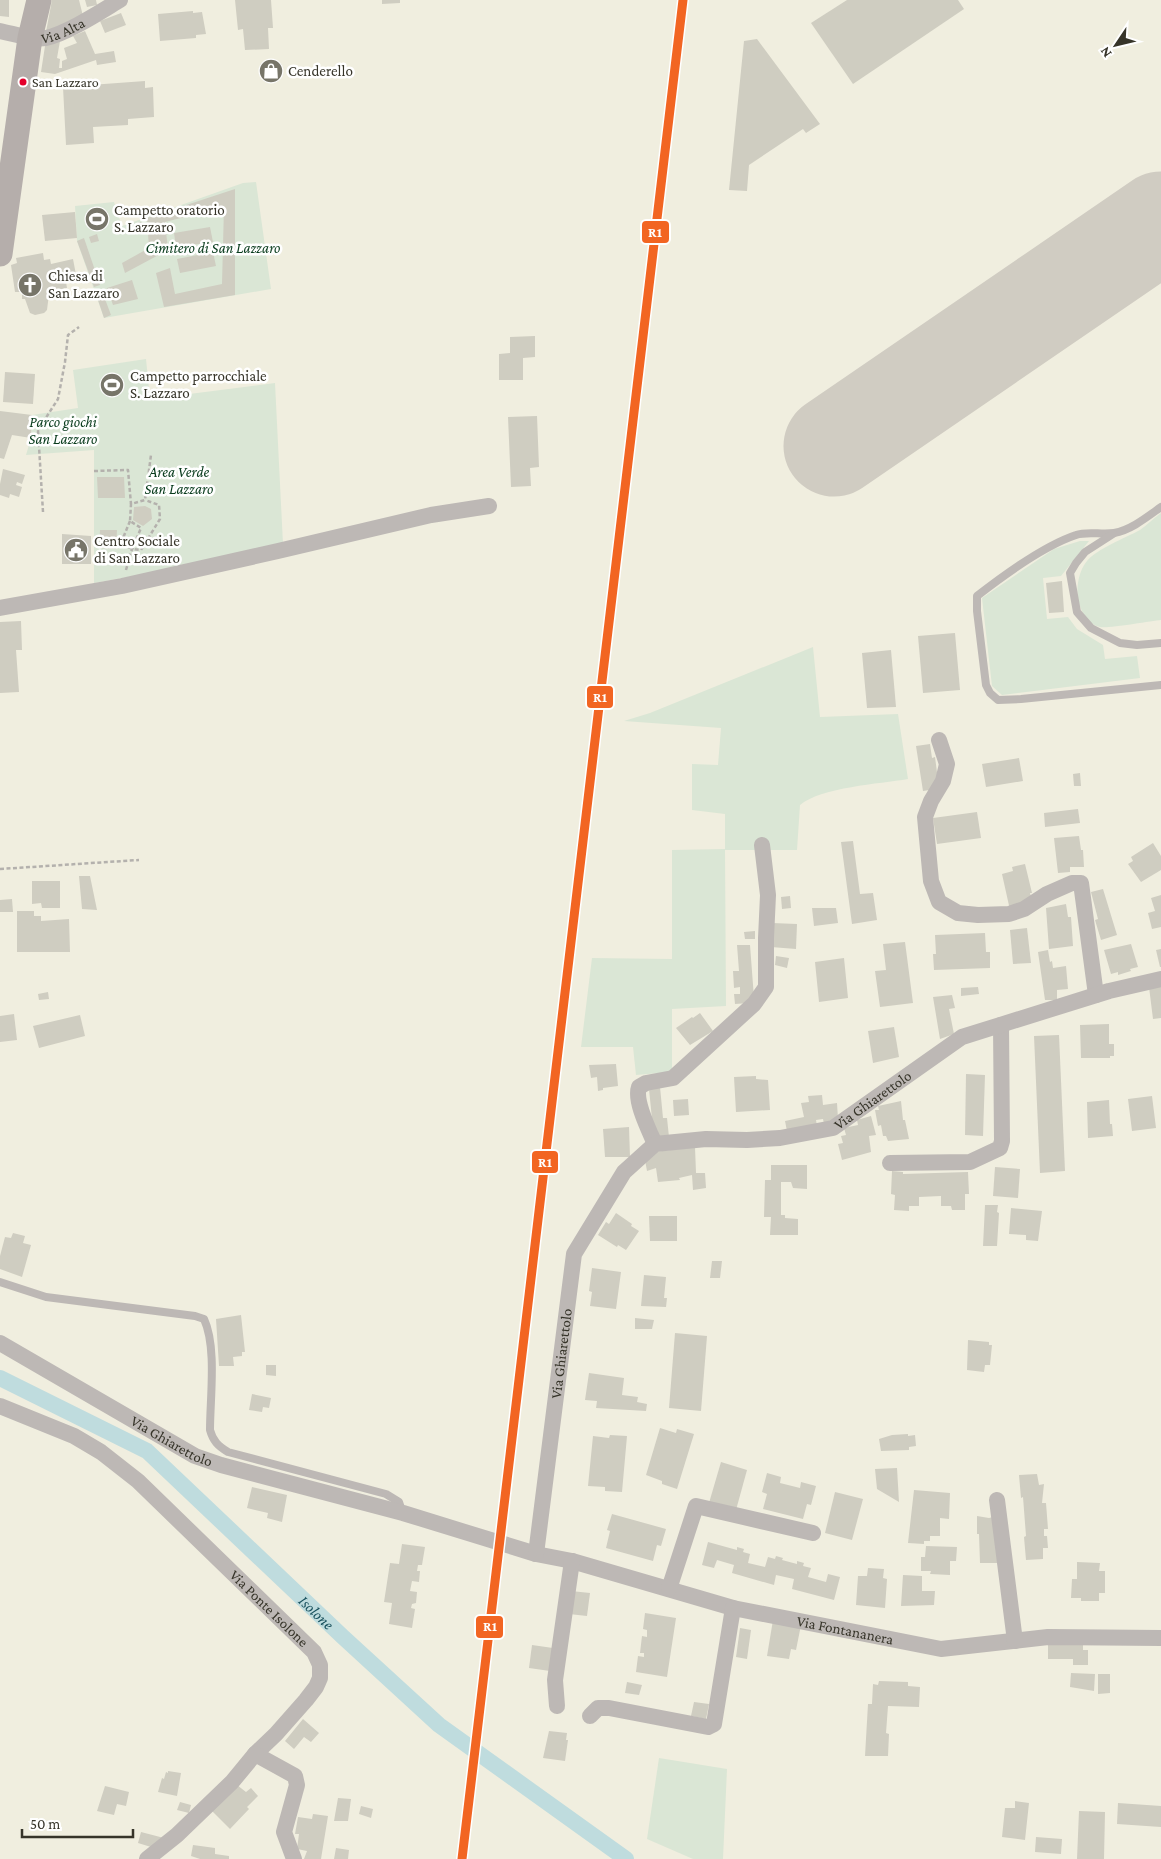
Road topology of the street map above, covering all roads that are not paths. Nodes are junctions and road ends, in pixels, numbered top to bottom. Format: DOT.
graph roads {
  1 [pos="39,0"];
  2 [pos="120,0"];
  3 [pos="0,31"];
  4 [pos="30,38"];
  5 [pos="0,254"];
  6 [pos="489,506"];
  7 [pos="1161,507"];
  8 [pos="1115,533"];
  9 [pos="0,608"];
  10 [pos="1161,642"];
  11 [pos="1161,686"];
  12 [pos="939,740"];
  13 [pos="762,845"];
  14 [pos="1161,978"];
  15 [pos="1096,995"];
  16 [pos="1001,1024"];
  17 [pos="655,1144"];
  18 [pos="890,1163"];
  19 [pos="0,1282"];
  20 [pos="0,1343"];
  21 [pos="0,1406"];
  22 [pos="997,1500"];
  23 [pos="403,1513"];
  24 [pos="813,1533"];
  25 [pos="536,1554"];
  26 [pos="572,1561"];
  27 [pos="669,1589"];
  28 [pos="733,1608"];
  29 [pos="1161,1638"];
  30 [pos="1016,1641"];
  31 [pos="556,1706"];
  32 [pos="590,1716"];
  33 [pos="255,1754"];
  34 [pos="147,1859"];
  35 [pos="294,1859"];
  1 -- 4 [label="main road"];
  2 -- 4 [label="street, Via Alta"];
  3 -- 4 [label="street"];
  4 -- 5 [label="main road"];
  6 -- 9 [label="street"];
  7 -- 8 [label="lane"];
  8 -- 10 [label="lane"];
  8 -- 11 [label="lane"];
  12 -- 15 [label="street"];
  13 -- 17 [label="street"];
  14 -- 15 [label="street, Via Ghiarettolo"];
  15 -- 16 [label="street, Via Ghiarettolo"];
  16 -- 17 [label="street, Via Ghiarettolo"];
  16 -- 18 [label="street"];
  17 -- 25 [label="street, Via Ghiarettolo"];
  19 -- 23 [label="lane"];
  20 -- 23 [label="street, Via Ghiarettolo"];
  21 -- 33 [label="street, Via Ponte Isolone"];
  22 -- 30 [label="street"];
  23 -- 25 [label="street, Via Ghiarettolo"];
  24 -- 27 [label="street"];
  25 -- 26 [label="street, Via Fontananera"];
  26 -- 27 [label="street, Via Fontananera"];
  26 -- 31 [label="street"];
  27 -- 28 [label="street, Via Fontananera"];
  28 -- 30 [label="street, Via Fontananera"];
  28 -- 32 [label="street"];
  29 -- 30 [label="street, Via Fontananera"];
  33 -- 34 [label="street, Via Ponte Isolone"];
  33 -- 35 [label="street"];
}
